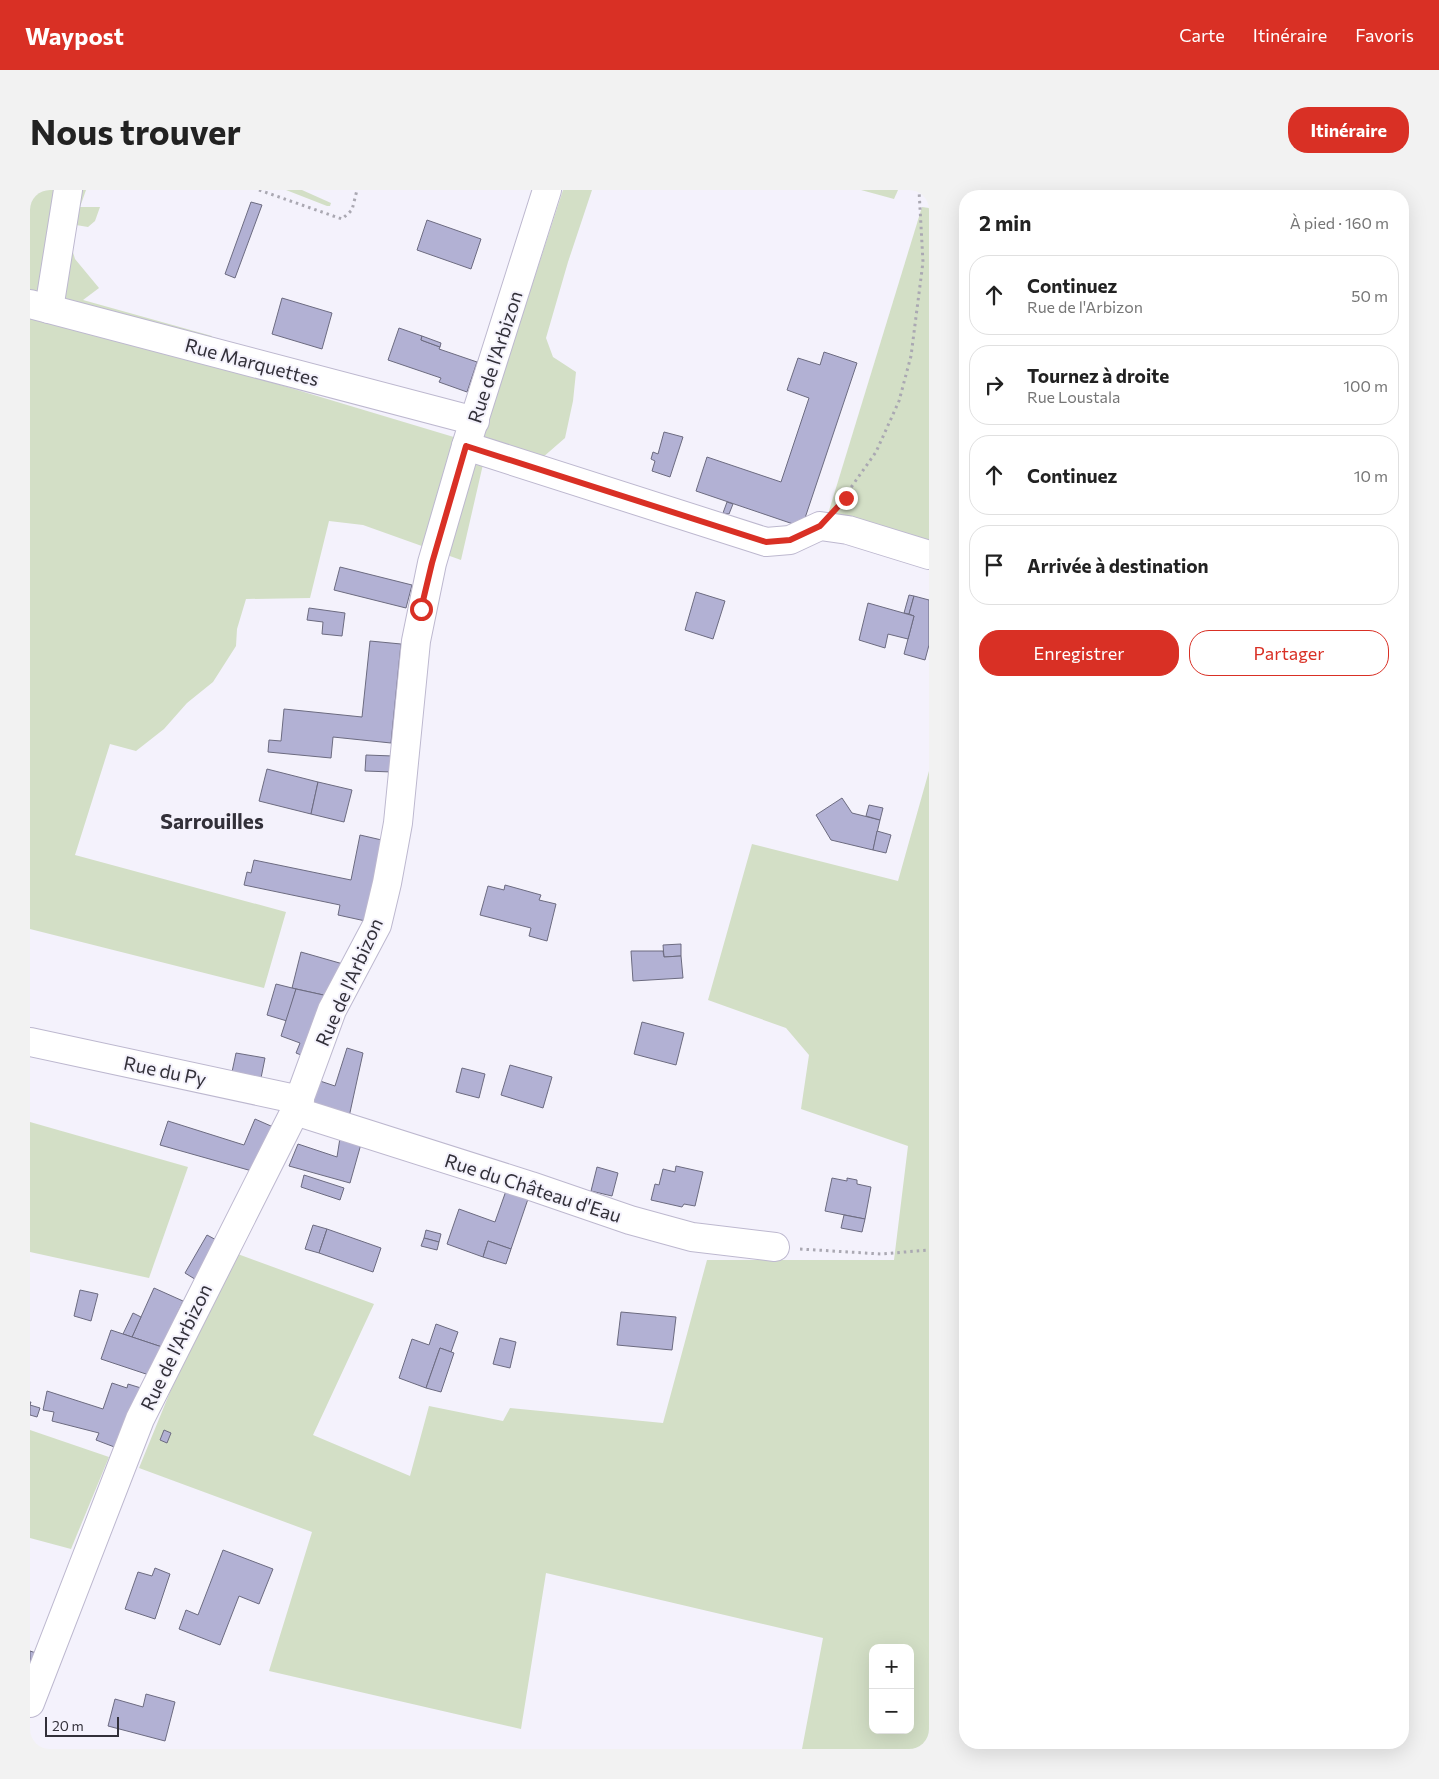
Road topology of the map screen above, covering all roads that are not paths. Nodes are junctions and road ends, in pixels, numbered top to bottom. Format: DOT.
graph roads {
  1 [pos="68,190"];
  2 [pos="547,190"];
  3 [pos="39,307"];
  4 [pos="475,421"];
  5 [pos="466,446"];
  6 [pos="929,555"];
  7 [pos="30,1042"];
  8 [pos="298,1106"];
  9 [pos="775,1247"];
  10 [pos="30,1704"];
  1 -- 3 [label="street"];
  2 -- 4 [label="street, Rue de l'Arbizon"];
  3 -- 4 [label="street, Rue Marquettes"];
  4 -- 5 [label="street, Rue de l'Arbizon"];
  5 -- 6 [label="street"];
  5 -- 8 [label="street, Rue de l'Arbizon"];
  7 -- 8 [label="street, Rue du Py"];
  8 -- 9 [label="street, Rue du Château d'Eau"];
  8 -- 10 [label="street, Rue de l'Arbizon"];
}
